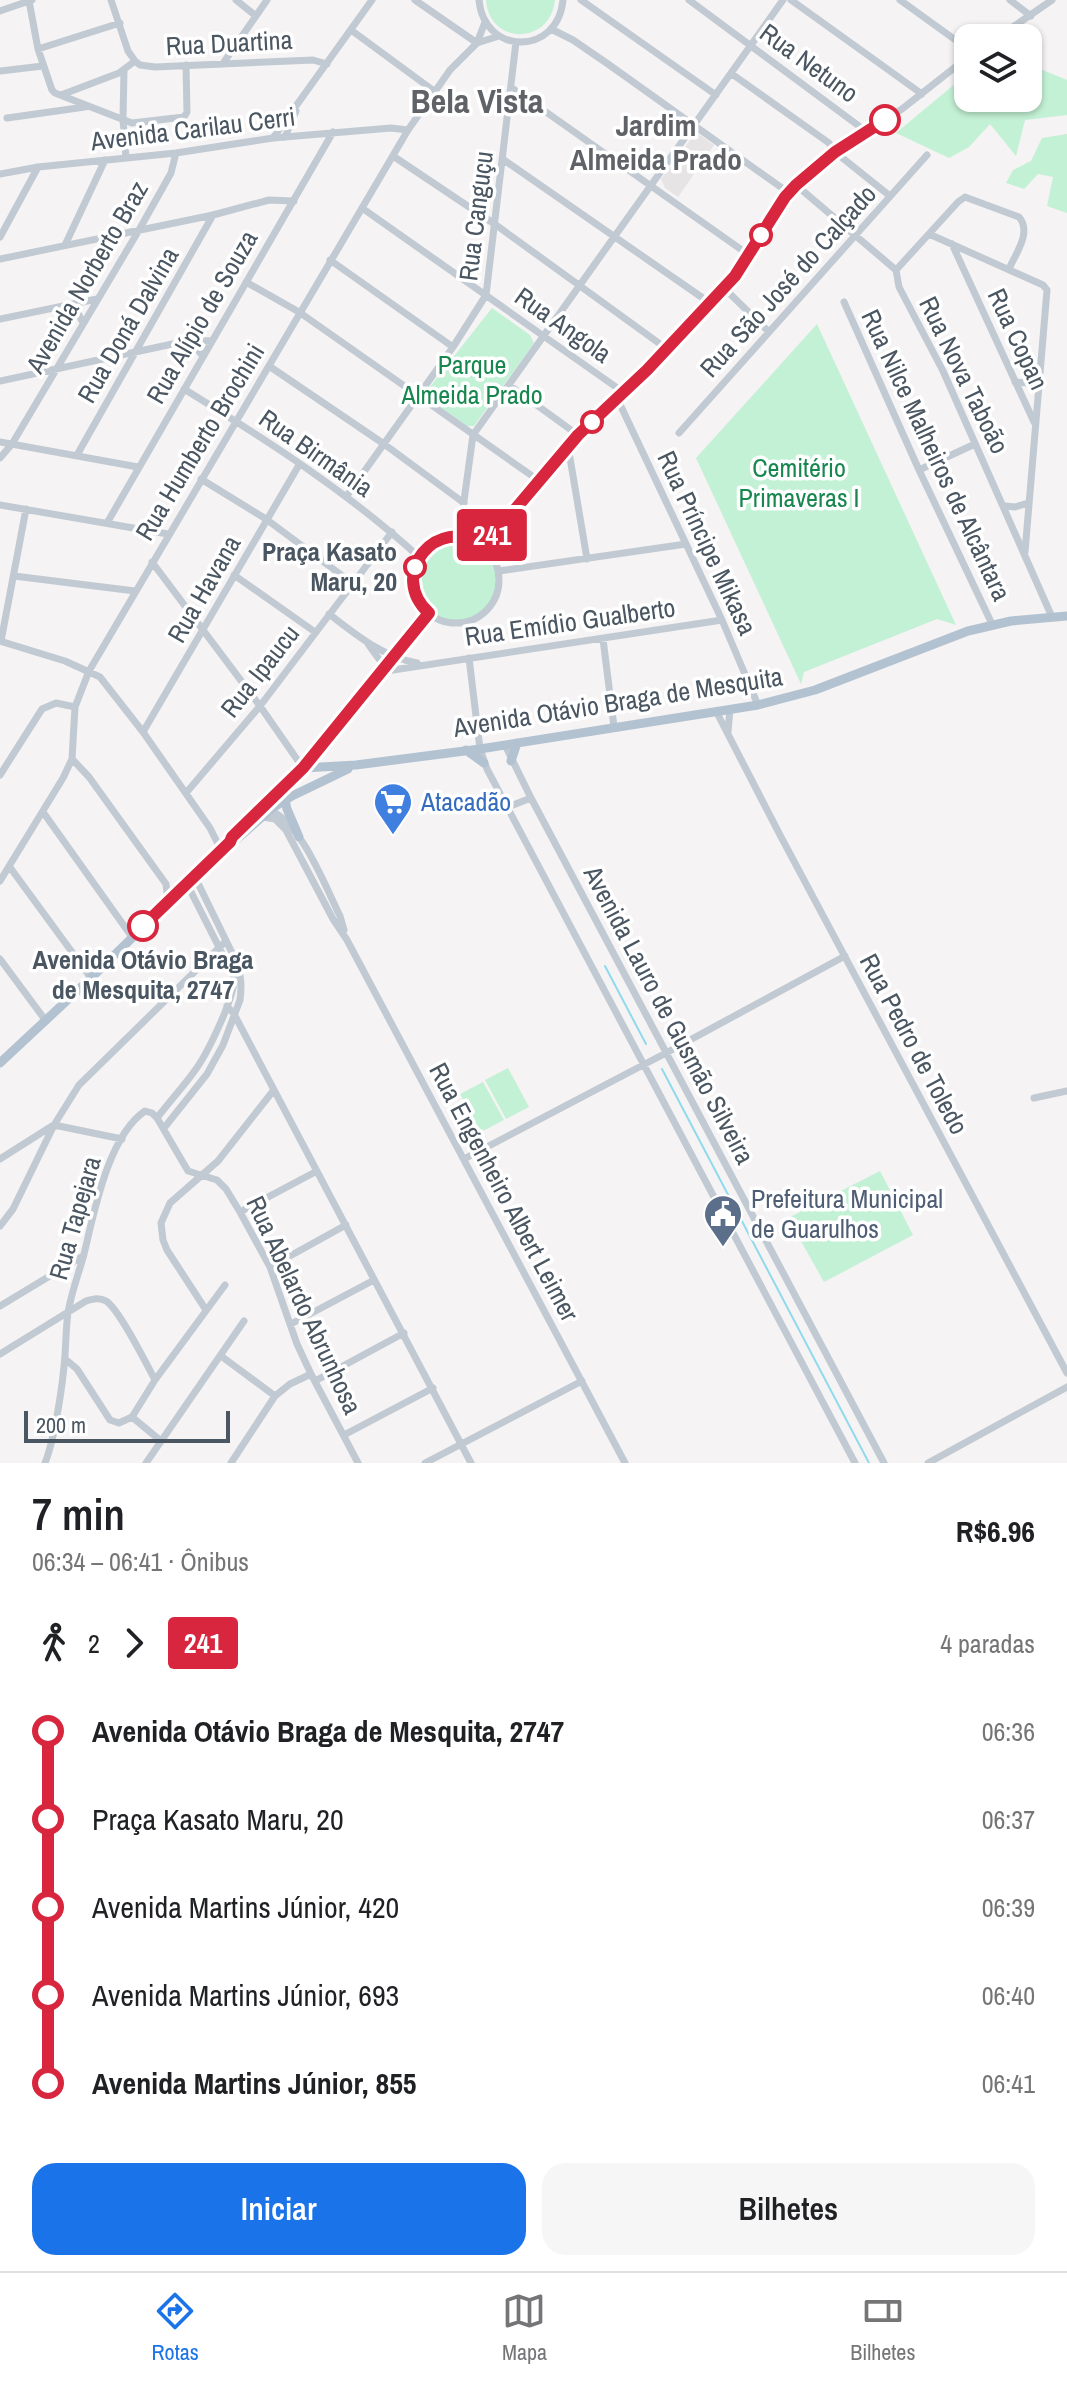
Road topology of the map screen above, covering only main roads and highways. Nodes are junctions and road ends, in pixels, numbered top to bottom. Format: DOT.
graph roads {
  1 [pos="1067,616"];
  2 [pos="517,743"];
  3 [pos="466,750"];
  4 [pos="511,761"];
  5 [pos="484,763"];
  6 [pos="356,765"];
  7 [pos="303,768"];
  8 [pos="284,798"];
  9 [pos="265,811"];
  10 [pos="299,837"];
  11 [pos="0,1063"];
  1 -- 2 [label="main road, Avenida Otávio Braga de Mesquita"];
  2 -- 3 [label="main road, Avenida Otávio Braga de Mesquita"];
  2 -- 4 [label="main road"];
  3 -- 5 [label="main road"];
  3 -- 6 [label="main road, Avenida Otávio Braga de Mesquita"];
  6 -- 7 [label="main road, Avenida Otávio Braga de Mesquita"];
  6 -- 8 [label="main road, Avenida Otávio Braga de Mesquita"];
  7 -- 8 [label="main road"];
  7 -- 9 [label="main road"];
  8 -- 9 [label="main road"];
  8 -- 10 [label="main road"];
  9 -- 11 [label="main road"];
}
